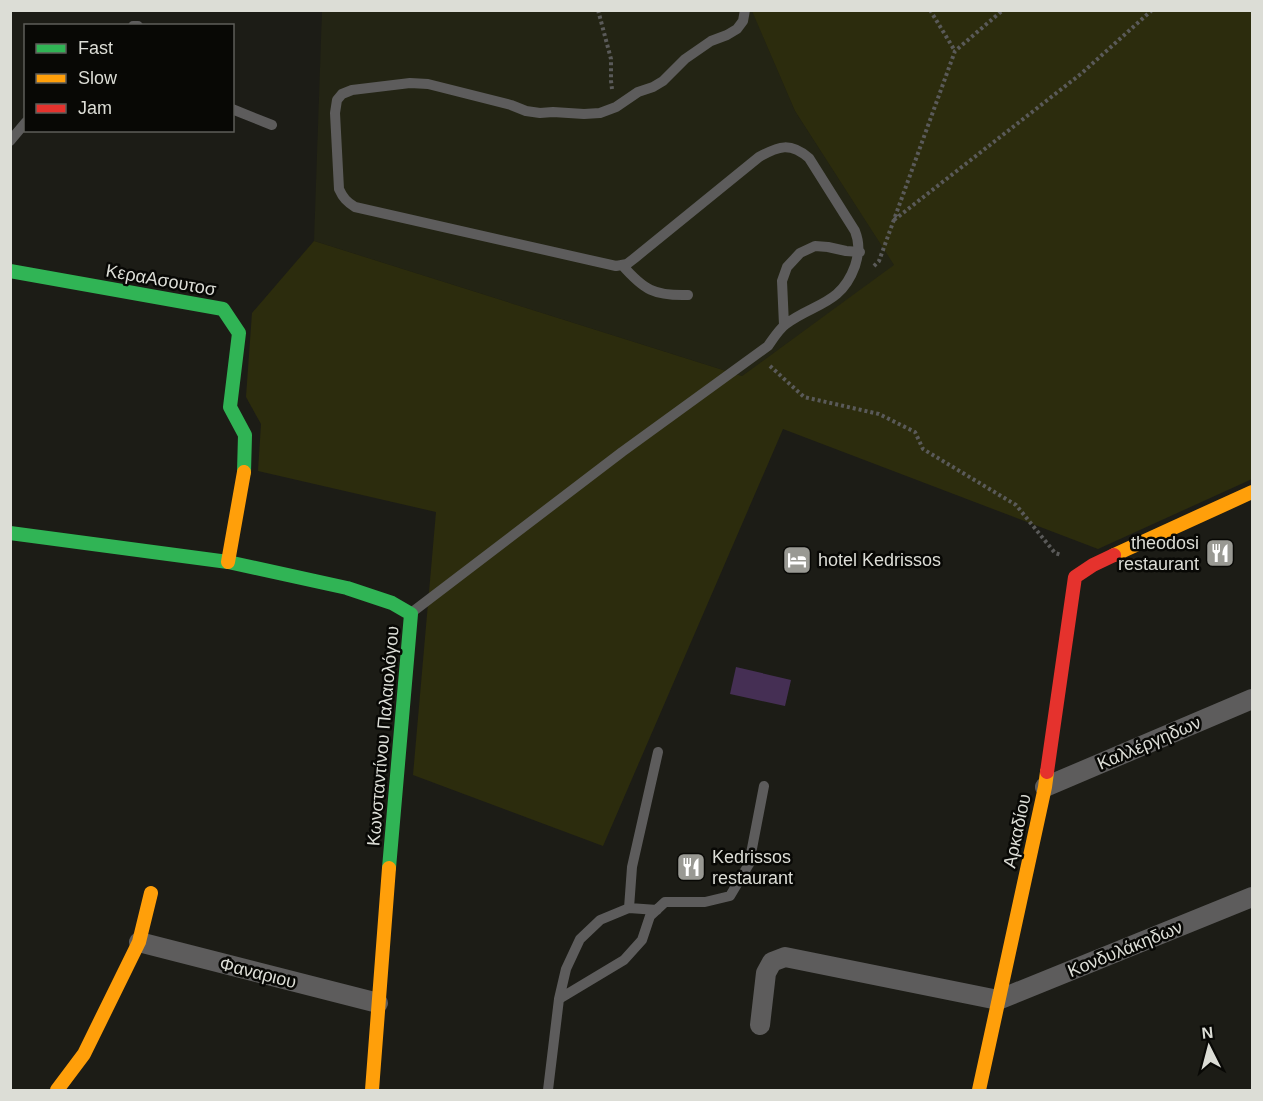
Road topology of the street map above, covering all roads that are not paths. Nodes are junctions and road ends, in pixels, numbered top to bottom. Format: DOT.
graph roads {
  1 [pos="745,10"];
  2 [pos="234,110"];
  3 [pos="24,124"];
  4 [pos="273,125"];
  5 [pos="10,141"];
  6 [pos="860,252"];
  7 [pos="622,265"];
  8 [pos="10,271"];
  9 [pos="688,295"];
  10 [pos="784,325"];
  11 [pos="1252,492"];
  12 [pos="10,533"];
  13 [pos="228,562"];
  14 [pos="411,614"];
  15 [pos="1252,699"];
  16 [pos="658,752"];
  17 [pos="764,786"];
  18 [pos="1045,787"];
  19 [pos="151,893"];
  20 [pos="1252,897"];
  21 [pos="629,908"];
  22 [pos="657,909"];
  23 [pos="139,942"];
  24 [pos="559,999"];
  25 [pos="998,1000"];
  26 [pos="378,1004"];
  27 [pos="760,1025"];
  28 [pos="57,1090"];
  29 [pos="372,1090"];
  30 [pos="548,1090"];
  31 [pos="979,1090"];
  1 -- 7 [label="lane"];
  2 -- 4 [label="lane"];
  3 -- 5 [label="lane"];
  6 -- 7 [label="lane"];
  6 -- 10 [label="lane"];
  6 -- 10 [label="lane"];
  7 -- 9 [label="lane"];
  8 -- 13 [label="street, ΚεραΑσουτοσ"];
  10 -- 14 [label="lane"];
  11 -- 18 [label="street, Αρκαδίου"];
  12 -- 13 [label="street, Κωνσταντίνου Παλαιολόγου"];
  13 -- 14 [label="street, Κωνσταντίνου Παλαιολόγου"];
  14 -- 26 [label="street, Κωνσταντίνου Παλαιολόγου"];
  15 -- 18 [label="street, Καλλέργηδων"];
  16 -- 21 [label="lane"];
  17 -- 22 [label="lane"];
  18 -- 25 [label="street, Αρκαδίου"];
  19 -- 23 [label="street"];
  20 -- 25 [label="street, Κονδυλάκηδων"];
  21 -- 22 [label="lane"];
  21 -- 24 [label="lane"];
  22 -- 24 [label="lane"];
  23 -- 26 [label="street, Φαναριου"];
  23 -- 28 [label="street"];
  24 -- 30 [label="lane"];
  25 -- 27 [label="street"];
  25 -- 31 [label="street, Αρκαδίου"];
  26 -- 29 [label="street, Κωνσταντίνου Παλαιολόγου"];
}
